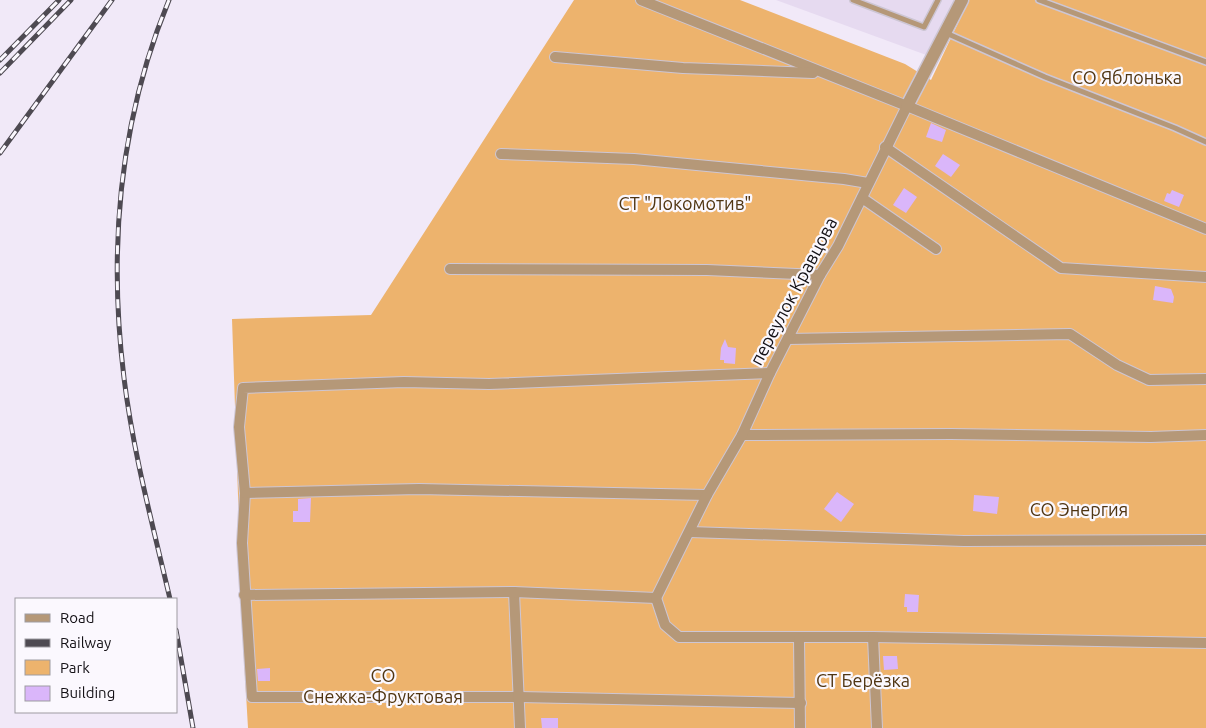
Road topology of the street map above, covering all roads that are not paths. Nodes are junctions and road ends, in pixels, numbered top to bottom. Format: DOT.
graph roads {
  1 [pos="640,0"];
  2 [pos="853,0"];
  3 [pos="938,0"];
  4 [pos="962,0"];
  5 [pos="1039,0"];
  6 [pos="944,32"];
  7 [pos="555,57"];
  8 [pos="1206,62"];
  9 [pos="822,74"];
  10 [pos="907,106"];
  11 [pos="1206,142"];
  12 [pos="885,147"];
  13 [pos="501,154"];
  14 [pos="868,183"];
  15 [pos="862,198"];
  16 [pos="1206,229"];
  17 [pos="936,249"];
  18 [pos="450,269"];
  19 [pos="820,275"];
  20 [pos="1206,277"];
  21 [pos="788,339"];
  22 [pos="770,373"];
  23 [pos="1206,379"];
  24 [pos="742,435"];
  25 [pos="1206,435"];
  26 [pos="246,493"];
  27 [pos="707,496"];
  28 [pos="690,532"];
  29 [pos="1206,540"];
  30 [pos="514,592"];
  31 [pos="244,595"];
  32 [pos="656,598"];
  33 [pos="874,637"];
  34 [pos="799,638"];
  35 [pos="1206,643"];
  36 [pos="520,697"];
  37 [pos="801,703"];
  38 [pos="520,728"];
  39 [pos="800,728"];
  40 [pos="877,728"];
  1 -- 9 [label="street"];
  2 -- 3 [label="lane"];
  4 -- 6 [label="street, переулок Кравцова"];
  5 -- 8 [label="lane"];
  6 -- 10 [label="street, переулок Кравцова"];
  6 -- 11 [label="lane"];
  7 -- 9 [label="street"];
  9 -- 10 [label="street"];
  10 -- 12 [label="street, переулок Кравцова"];
  10 -- 16 [label="street"];
  12 -- 14 [label="street, переулок Кравцова"];
  12 -- 20 [label="street"];
  13 -- 14 [label="street"];
  14 -- 15 [label="street, переулок Кравцова"];
  15 -- 17 [label="street"];
  15 -- 19 [label="street, переулок Кравцова"];
  18 -- 19 [label="street"];
  19 -- 21 [label="street, переулок Кравцова"];
  21 -- 22 [label="street, переулок Кравцова"];
  21 -- 23 [label="street"];
  22 -- 24 [label="street, переулок Кравцова"];
  22 -- 26 [label="street"];
  24 -- 25 [label="street"];
  24 -- 27 [label="street, переулок Кравцова"];
  26 -- 27 [label="street"];
  26 -- 31 [label="street"];
  27 -- 28 [label="street, переулок Кравцова"];
  28 -- 29 [label="street"];
  28 -- 32 [label="street, переулок Кравцова"];
  30 -- 31 [label="street"];
  30 -- 32 [label="street"];
  30 -- 36 [label="street"];
  31 -- 36 [label="street"];
  32 -- 34 [label="street"];
  33 -- 34 [label="street"];
  33 -- 35 [label="street"];
  33 -- 40 [label="street"];
  34 -- 37 [label="street"];
  36 -- 37 [label="street"];
  36 -- 38 [label="street"];
  37 -- 39 [label="street"];
}
